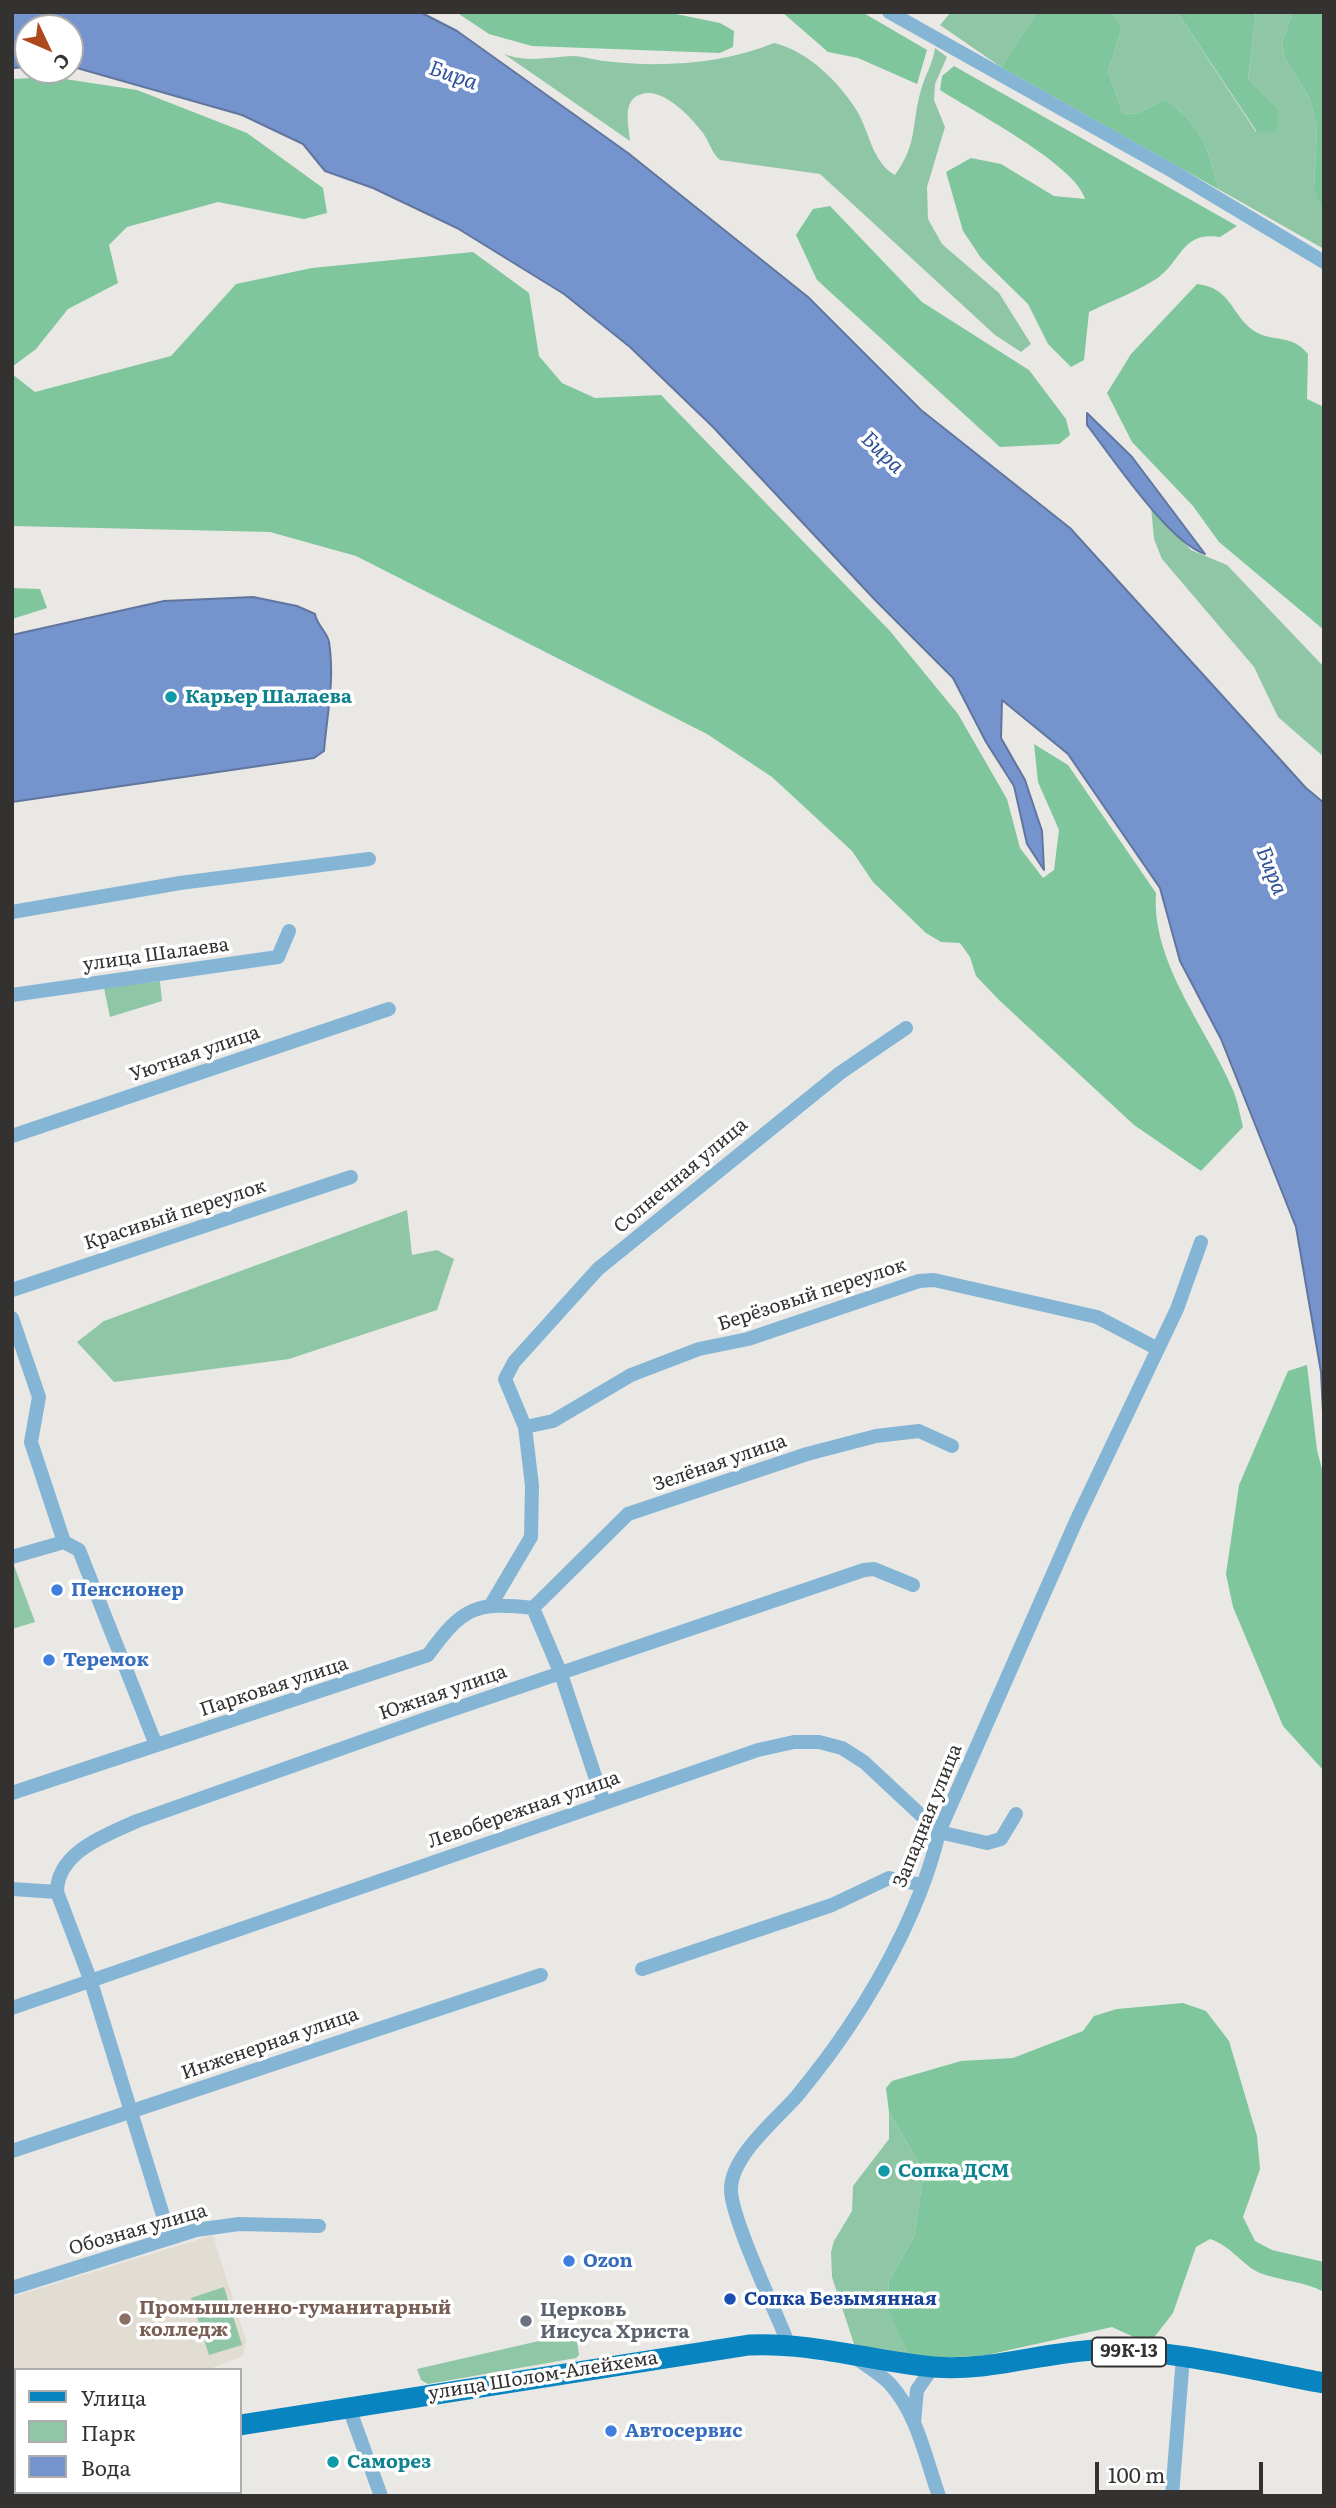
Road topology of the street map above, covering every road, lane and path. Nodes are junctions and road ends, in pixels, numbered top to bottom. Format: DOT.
graph roads {
  1 [pos="889,12"];
  2 [pos="1324,262"];
  3 [pos="369,859"];
  4 [pos="12,912"];
  5 [pos="289,931"];
  6 [pos="12,995"];
  7 [pos="389,1009"];
  8 [pos="906,1028"];
  9 [pos="12,1136"];
  10 [pos="351,1177"];
  11 [pos="1201,1242"];
  12 [pos="12,1290"];
  13 [pos="12,1318"];
  14 [pos="1158,1349"];
  15 [pos="525,1427"];
  16 [pos="952,1446"];
  17 [pos="64,1542"];
  18 [pos="12,1557"];
  19 [pos="913,1585"];
  20 [pos="492,1603"];
  21 [pos="533,1608"];
  22 [pos="561,1674"];
  23 [pos="156,1745"];
  24 [pos="12,1793"];
  25 [pos="604,1803"];
  26 [pos="1016,1814"];
  27 [pos="939,1832"];
  28 [pos="922,1885"];
  29 [pos="12,1889"];
  30 [pos="57,1892"];
  31 [pos="642,1969"];
  32 [pos="541,1975"];
  33 [pos="90,1979"];
  34 [pos="12,2008"];
  35 [pos="132,2111"];
  36 [pos="12,2151"];
  37 [pos="318,2227"];
  38 [pos="170,2238"];
  39 [pos="12,2288"];
  40 [pos="788,2343"];
  41 [pos="848,2353"];
  42 [pos="1183,2357"];
  43 [pos="933,2367"];
  44 [pos="1324,2383"];
  45 [pos="349,2408"];
  46 [pos="914,2423"];
  47 [pos="242,2425"];
  48 [pos="381,2496"];
  49 [pos="939,2496"];
  50 [pos="1172,2496"];
  1 -- 2 [label="street"];
  3 -- 4 [label="street"];
  5 -- 6 [label="street, улица Шалаева"];
  7 -- 9 [label="street, Уютная улица"];
  8 -- 15 [label="street, Солнечная улица"];
  10 -- 12 [label="street, Красивый переулок"];
  11 -- 14 [label="street, Западная улица"];
  13 -- 17 [label="street"];
  14 -- 15 [label="street, Берёзовый переулок"];
  14 -- 27 [label="street, Западная улица"];
  15 -- 20 [label="street"];
  16 -- 21 [label="street, Зелёная улица"];
  17 -- 18 [label="street"];
  17 -- 23 [label="street"];
  19 -- 22 [label="street, Южная улица"];
  20 -- 21 [label="street"];
  20 -- 23 [label="street, Парковая улица"];
  21 -- 22 [label="street"];
  22 -- 25 [label="street"];
  22 -- 30 [label="street, Южная улица"];
  23 -- 24 [label="street, Парковая улица"];
  25 -- 27 [label="street, Левобережная улица"];
  25 -- 33 [label="street, Левобережная улица"];
  26 -- 27 [label="street"];
  27 -- 28 [label="street, Западная улица"];
  28 -- 31 [label="street"];
  28 -- 40 [label="street, Западная улица"];
  29 -- 30 [label="street"];
  30 -- 33 [label="street"];
  32 -- 35 [label="street, Инженерная улица"];
  33 -- 34 [label="street, Левобережная улица"];
  33 -- 35 [label="street"];
  35 -- 36 [label="street, Инженерная улица"];
  35 -- 38 [label="street"];
  37 -- 38 [label="street, Обозная улица"];
  38 -- 39 [label="street, Обозная улица"];
  40 -- 41 [label="main road, улица Шолом-Алейхема"];
  40 -- 45 [label="main road, улица Шолом-Алейхема"];
  41 -- 43 [label="main road, 99К-13"];
  41 -- 46 [label="street"];
  42 -- 43 [label="main road, 99К-13"];
  42 -- 44 [label="main road, 99К-13"];
  42 -- 50 [label="street"];
  43 -- 46 [label="street"];
  45 -- 47 [label="main road, улица Шолом-Алейхема"];
  45 -- 48 [label="street"];
  46 -- 49 [label="street"];
}
